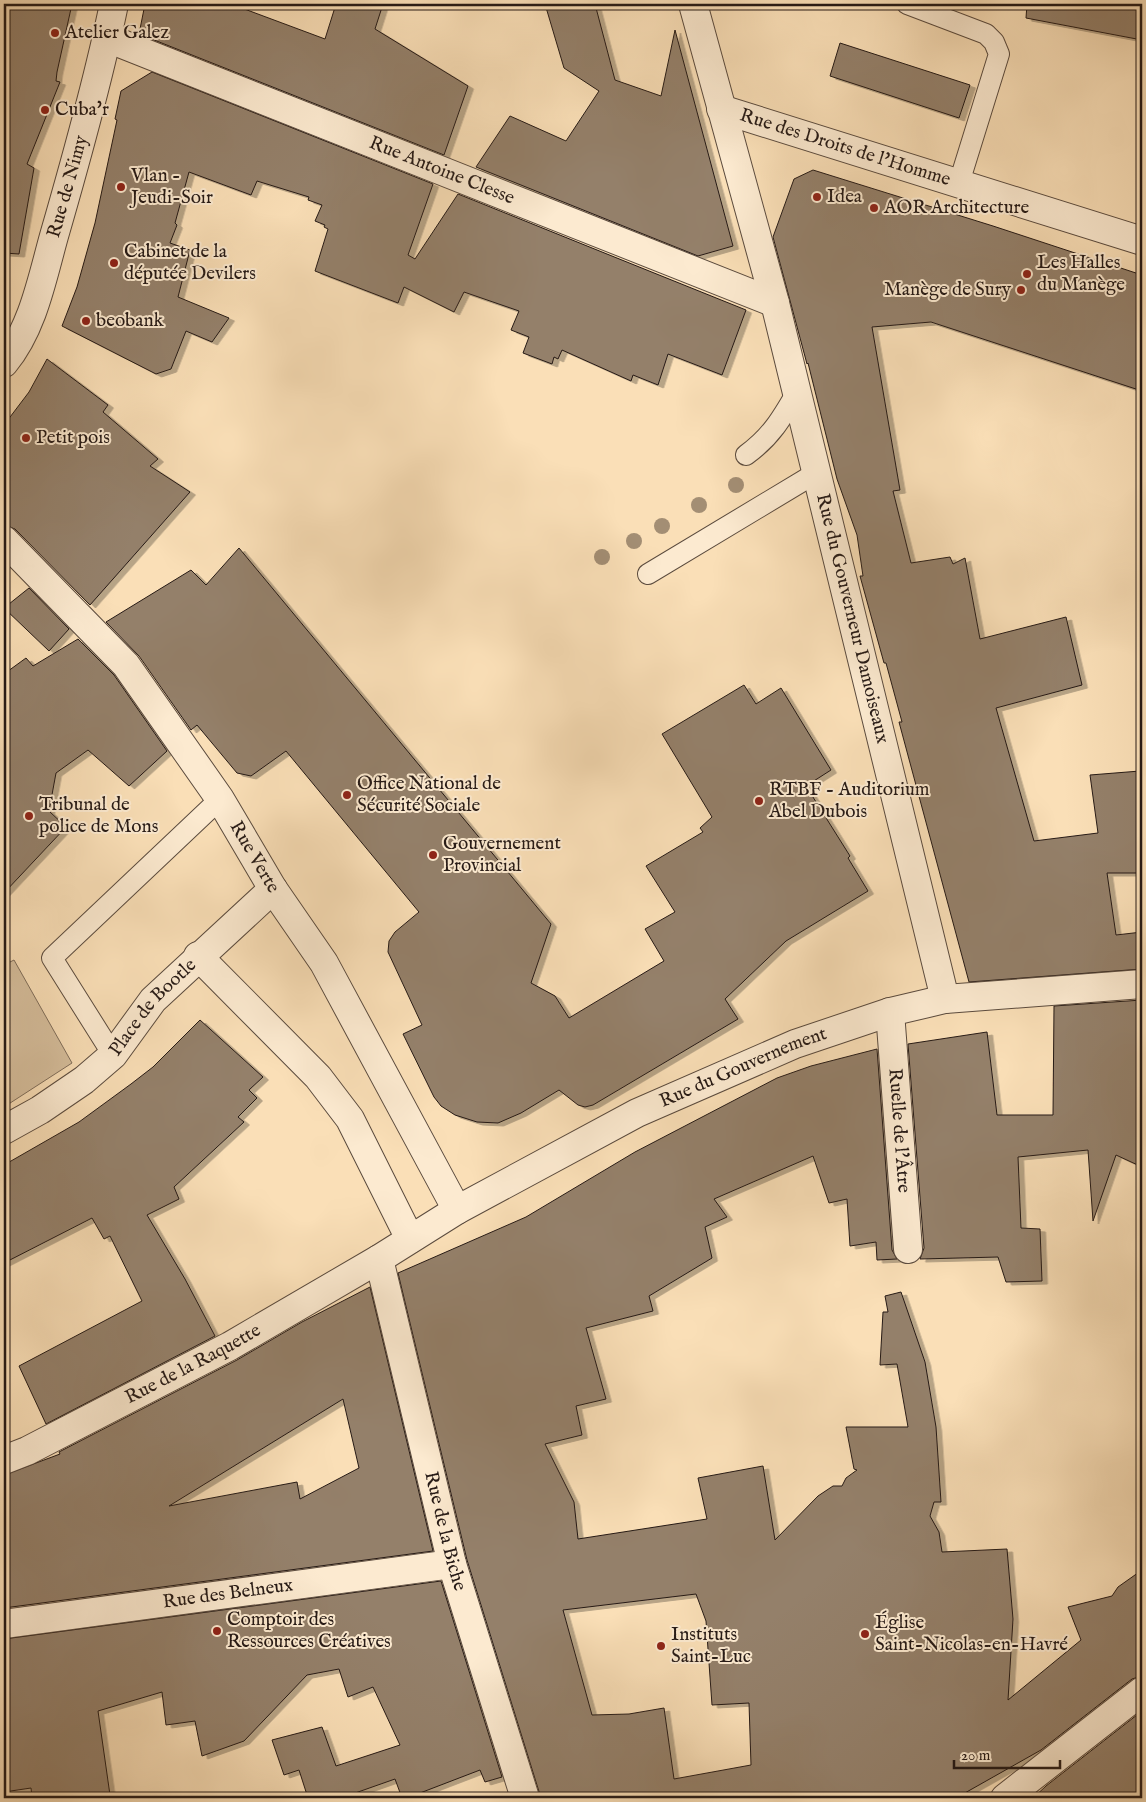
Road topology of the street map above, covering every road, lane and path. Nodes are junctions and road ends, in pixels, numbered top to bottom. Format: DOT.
graph roads {
  1 [pos="114,4"];
  2 [pos="693,4"];
  3 [pos="908,4"];
  4 [pos="107,38"];
  5 [pos="721,109"];
  6 [pos="959,183"];
  7 [pos="1142,241"];
  8 [pos="775,303"];
  9 [pos="4,363"];
  10 [pos="797,392"];
  11 [pos="746,454"];
  12 [pos="816,473"];
  13 [pos="4,540"];
  14 [pos="648,574"];
  15 [pos="220,799"];
  16 [pos="273,889"];
  17 [pos="198,956"];
  18 [pos="1142,984"];
  19 [pos="945,999"];
  20 [pos="890,1012"];
  21 [pos="112,1055"];
  22 [pos="4,1130"];
  23 [pos="457,1210"];
  24 [pos="410,1239"];
  25 [pos="908,1249"];
  26 [pos="380,1260"];
  27 [pos="4,1460"];
  28 [pos="452,1564"];
  29 [pos="4,1624"];
  30 [pos="1142,1691"];
  31 [pos="525,1798"];
  32 [pos="1005,1798"];
  1 -- 4 [label="street, Rue de Nimy"];
  2 -- 5 [label="street, Rue du Gouverneur Damoiseaux"];
  3 -- 6 [label="lane"];
  4 -- 8 [label="street, Rue Antoine Clesse"];
  4 -- 9 [label="street, Rue de Nimy"];
  5 -- 6 [label="street, Rue des Droits de l'Homme"];
  5 -- 8 [label="street, Rue du Gouverneur Damoiseaux"];
  6 -- 7 [label="street, Rue des Droits de l'Homme"];
  8 -- 10 [label="street, Rue du Gouverneur Damoiseaux"];
  10 -- 11 [label="lane"];
  10 -- 12 [label="street, Rue du Gouverneur Damoiseaux"];
  12 -- 14 [label="lane"];
  12 -- 19 [label="street, Rue du Gouverneur Damoiseaux"];
  13 -- 15 [label="street, Rue Verte"];
  15 -- 16 [label="street, Rue Verte"];
  15 -- 21 [label="lane, Place de Bootle"];
  16 -- 17 [label="street, Place de Bootle"];
  16 -- 23 [label="street, Rue Verte"];
  17 -- 21 [label="street, Place de Bootle"];
  17 -- 24 [label="street"];
  18 -- 19 [label="street, Rue du Gouvernement"];
  19 -- 20 [label="street, Rue du Gouvernement"];
  20 -- 23 [label="street, Rue du Gouvernement"];
  20 -- 25 [label="street, Ruelle de l'Âtre"];
  21 -- 22 [label="street"];
  23 -- 24 [label="street, Rue du Gouvernement"];
  24 -- 26 [label="street, Rue du Gouvernement"];
  26 -- 27 [label="street, Rue de la Raquette"];
  26 -- 28 [label="street, Rue de la Biche"];
  28 -- 29 [label="street, Rue des Belneux"];
  28 -- 31 [label="street, Rue de la Biche"];
  30 -- 32 [label="street"];
}
